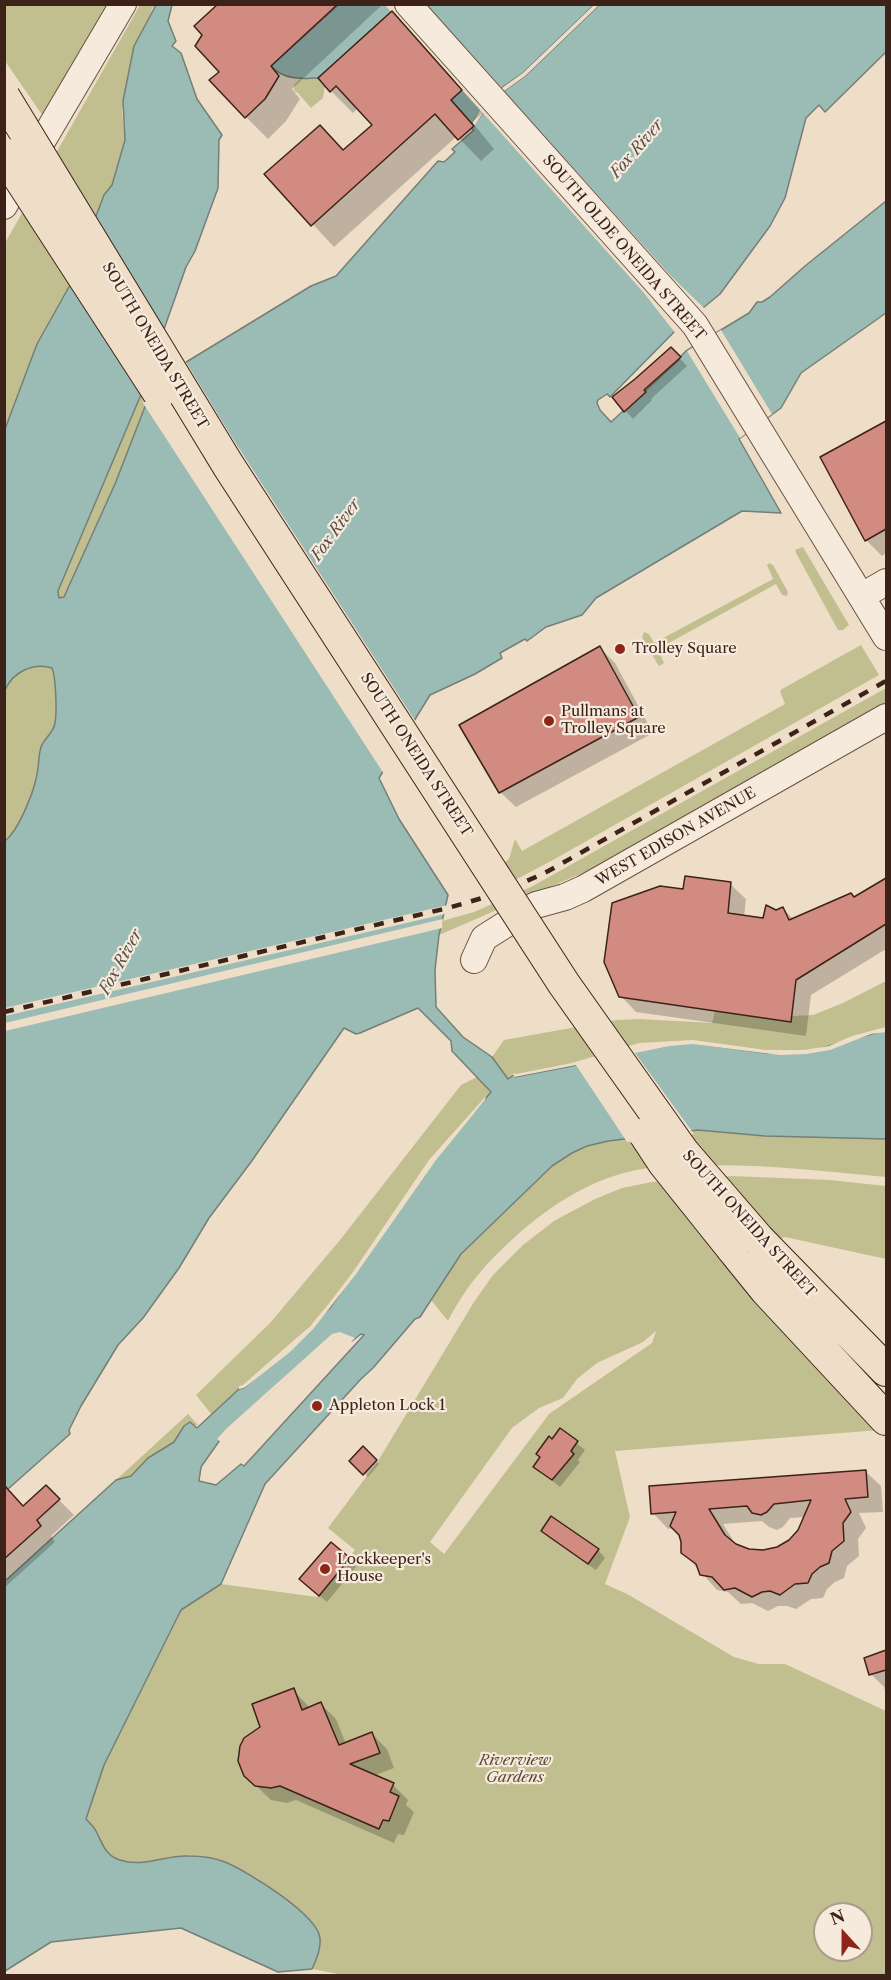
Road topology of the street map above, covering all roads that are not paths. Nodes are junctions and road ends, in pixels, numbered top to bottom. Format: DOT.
graph roads {
  1 [pos="123,4"];
  2 [pos="408,4"];
  3 [pos="4,97"];
  4 [pos="4,154"];
  5 [pos="4,206"];
  6 [pos="886,582"];
  7 [pos="862,596"];
  8 [pos="886,637"];
  9 [pos="886,717"];
  10 [pos="474,960"];
  11 [pos="746,1245"];
  12 [pos="805,1333"];
  13 [pos="886,1370"];
  14 [pos="886,1394"];
  15 [pos="886,1419"];
  1 -- 5 [label="street"];
  2 -- 7 [label="street, SOUTH OLDE ONEIDA STREET"];
  3 -- 11 [label="main road, SOUTH ONEIDA STREET, bridge"];
  4 -- 11 [label="main road, SOUTH ONEIDA STREET, bridge"];
  6 -- 7 [label="street"];
  7 -- 8 [label="street, SOUTH OLDE ONEIDA STREET"];
  9 -- 10 [label="street, WEST EDISON AVENUE"];
  11 -- 12 [label="main road, SOUTH ONEIDA STREET"];
  11 -- 13 [label="main road, SOUTH ONEIDA STREET"];
  12 -- 14 [label="main road"];
  12 -- 15 [label="main road, SOUTH ONEIDA STREET"];
}
